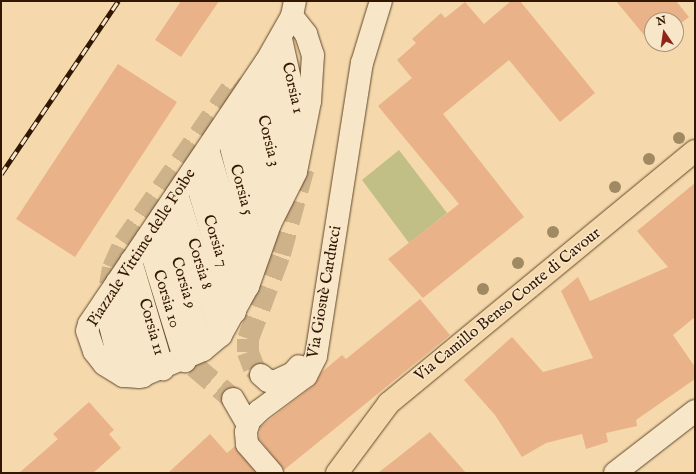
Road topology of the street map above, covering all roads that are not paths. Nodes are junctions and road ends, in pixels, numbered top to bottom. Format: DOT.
graph roads {
  1 [pos="381,1"];
  2 [pos="294,8"];
  3 [pos="281,39"];
  4 [pos="266,62"];
  5 [pos="253,82"];
  6 [pos="238,104"];
  7 [pos="225,124"];
  8 [pos="303,136"];
  9 [pos="208,149"];
  10 [pos="695,151"];
  11 [pos="193,170"];
  12 [pos="292,179"];
  13 [pos="177,194"];
  14 [pos="282,199"];
  15 [pos="340,203"];
  16 [pos="162,216"];
  17 [pos="270,224"];
  18 [pos="147,238"];
  19 [pos="259,255"];
  20 [pos="131,261"];
  21 [pos="117,282"];
  22 [pos="248,286"];
  23 [pos="235,312"];
  24 [pos="221,335"];
  25 [pos="194,356"];
  26 [pos="143,374"];
  27 [pos="261,375"];
  28 [pos="233,399"];
  29 [pos="695,410"];
  30 [pos="248,425"];
  31 [pos="272,473"];
  32 [pos="337,473"];
  33 [pos="615,473"];
  1 -- 15 [label="street, Via Giosuè Carducci"];
  2 -- 3 [label="street, Piazzale Vittime delle Foibe"];
  2 -- 8 [label="street, Piazzale Vittime delle Foibe"];
  3 -- 4 [label="street, Piazzale Vittime delle Foibe"];
  3 -- 8 [label="street, Corsia 1"];
  4 -- 5 [label="street, Piazzale Vittime delle Foibe"];
  4 -- 12 [label="street"];
  5 -- 6 [label="street, Piazzale Vittime delle Foibe"];
  5 -- 14 [label="street, Corsia 3"];
  6 -- 7 [label="street, Piazzale Vittime delle Foibe"];
  6 -- 17 [label="street"];
  7 -- 9 [label="street, Piazzale Vittime delle Foibe"];
  7 -- 19 [label="street, Corsia 5"];
  8 -- 12 [label="street, Piazzale Vittime delle Foibe"];
  9 -- 11 [label="street, Piazzale Vittime delle Foibe"];
  9 -- 22 [label="street"];
  10 -- 32 [label="main road, Via Camillo Benso Conte di Cavour"];
  11 -- 13 [label="street, Piazzale Vittime delle Foibe"];
  11 -- 23 [label="street, Corsia 7"];
  12 -- 14 [label="street, Piazzale Vittime delle Foibe"];
  13 -- 16 [label="street, Piazzale Vittime delle Foibe"];
  13 -- 24 [label="street, Corsia 8"];
  14 -- 17 [label="street, Piazzale Vittime delle Foibe"];
  15 -- 27 [label="street, Via Giosuè Carducci"];
  15 -- 30 [label="street, Via Giosuè Carducci"];
  16 -- 18 [label="street, Piazzale Vittime delle Foibe"];
  16 -- 25 [label="street, Corsia 9"];
  17 -- 19 [label="street, Piazzale Vittime delle Foibe"];
  18 -- 20 [label="street, Piazzale Vittime delle Foibe"];
  18 -- 25 [label="street, Corsia 10"];
  19 -- 22 [label="street, Piazzale Vittime delle Foibe"];
  20 -- 21 [label="street, Piazzale Vittime delle Foibe"];
  20 -- 26 [label="street, Corsia 11"];
  21 -- 26 [label="street"];
  21 -- 26 [label="street, Piazzale Vittime delle Foibe"];
  22 -- 23 [label="street, Piazzale Vittime delle Foibe"];
  23 -- 24 [label="street, Piazzale Vittime delle Foibe"];
  24 -- 25 [label="street, Piazzale Vittime delle Foibe"];
  25 -- 26 [label="street, Piazzale Vittime delle Foibe"];
  28 -- 30 [label="street"];
  29 -- 33 [label="street"];
  30 -- 31 [label="street"];
}
